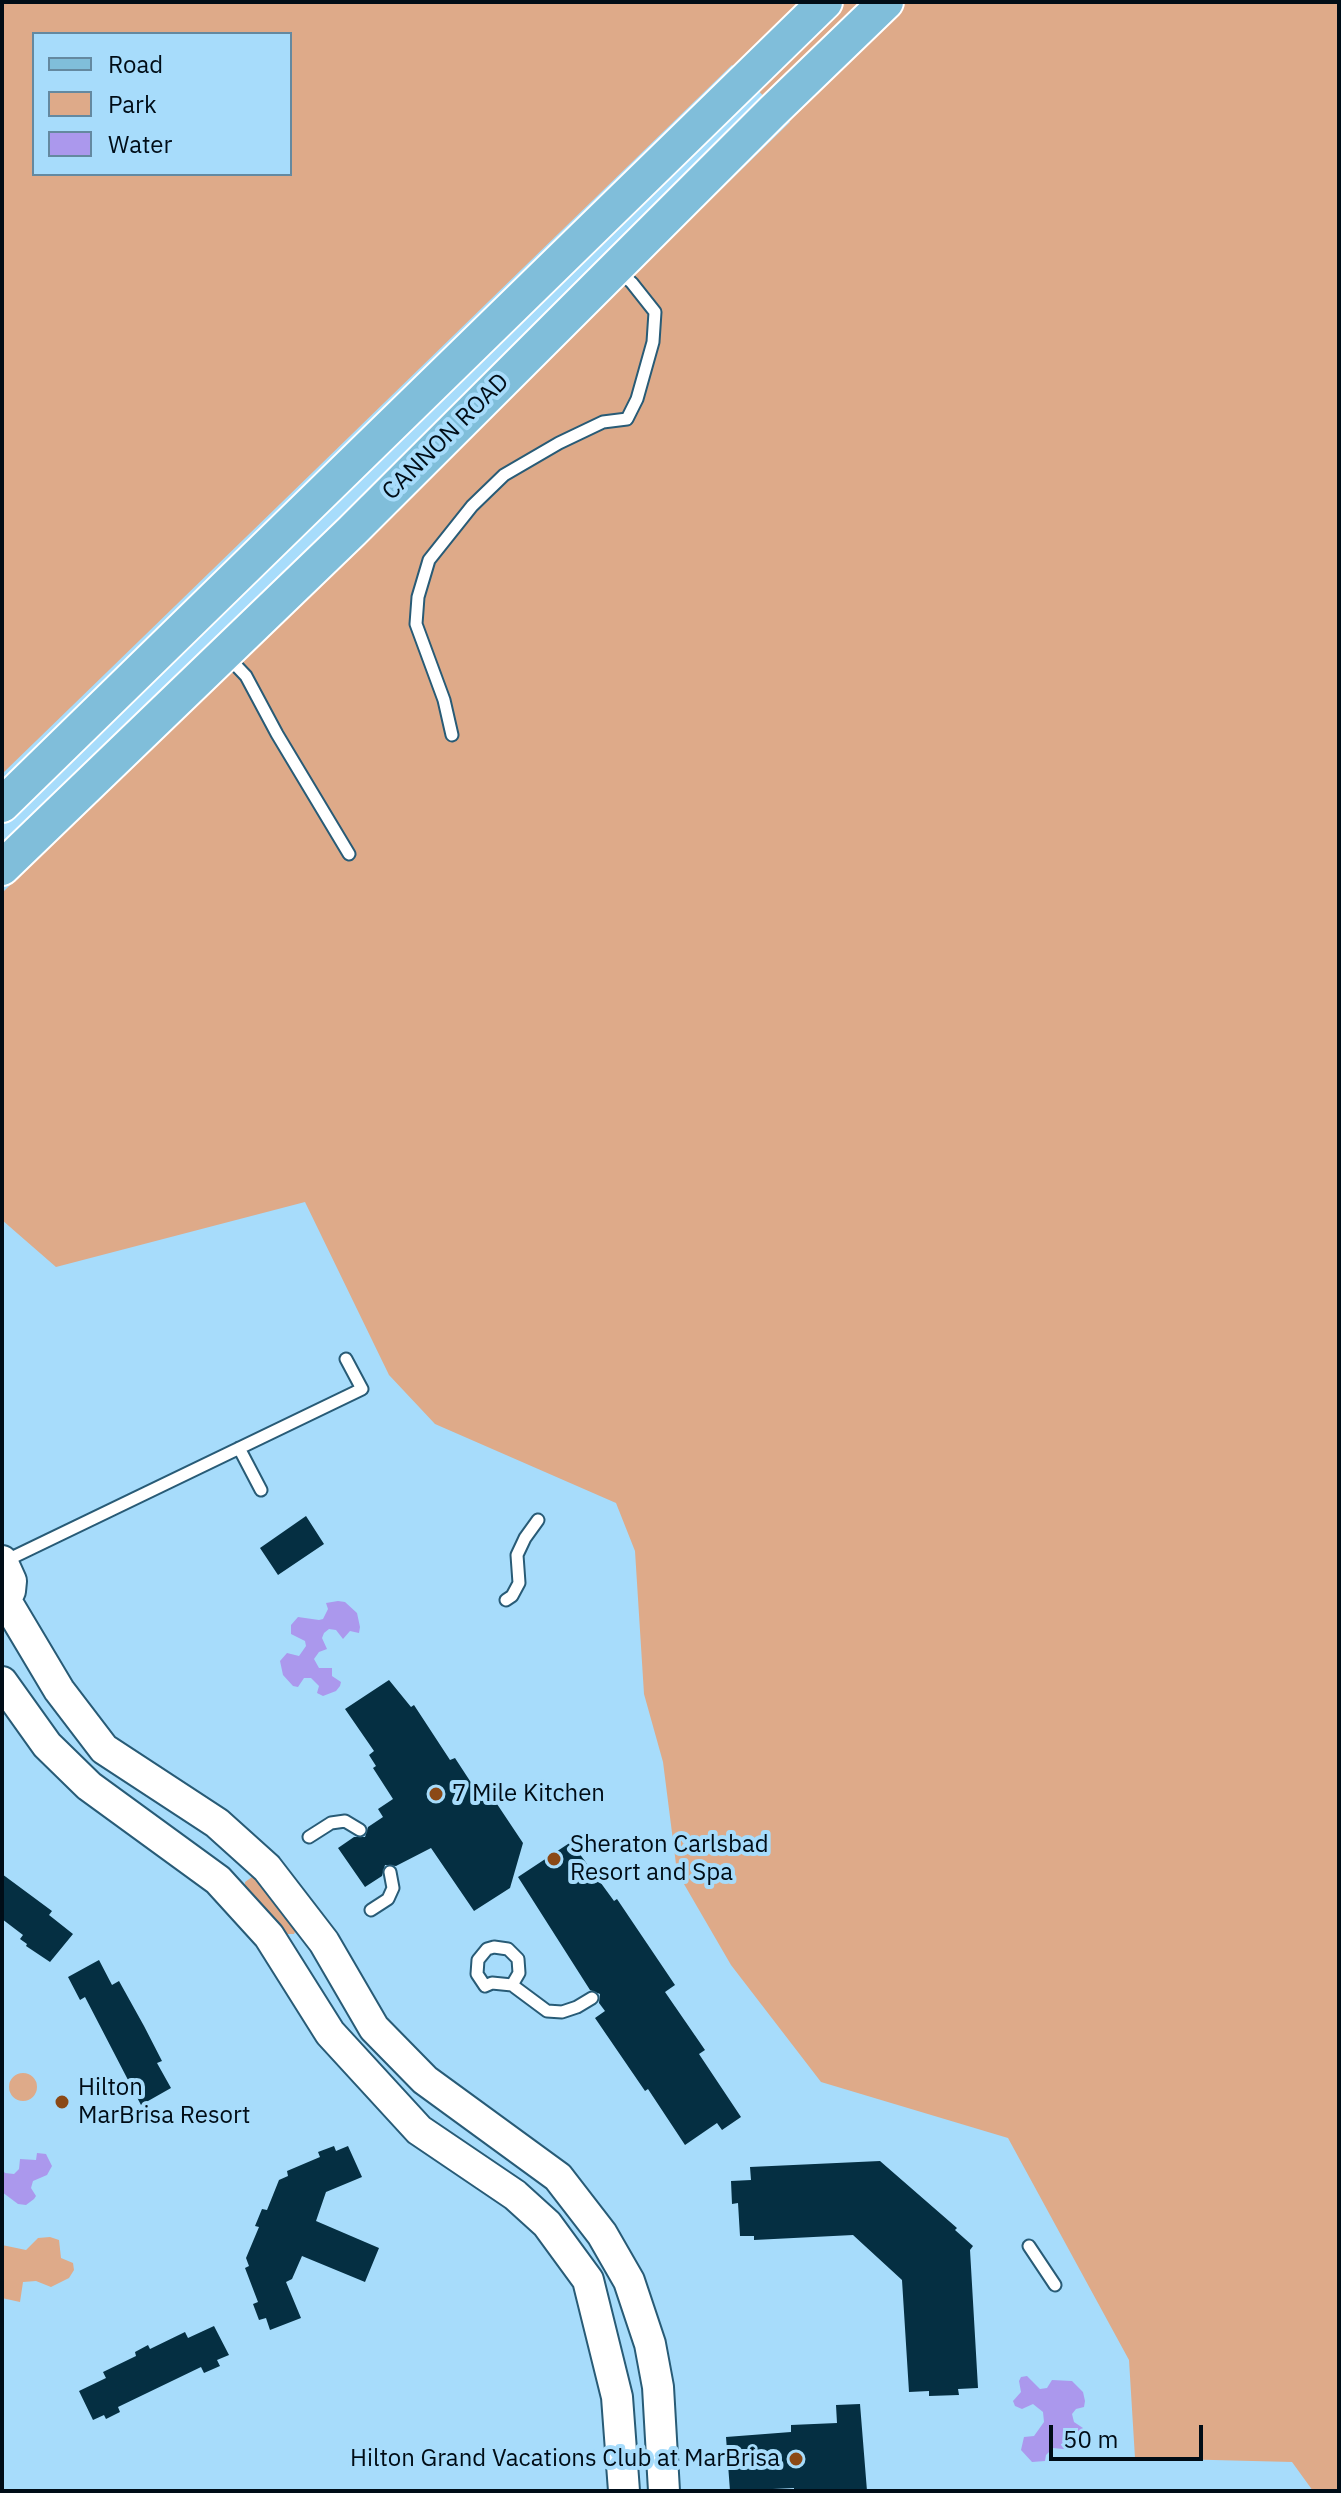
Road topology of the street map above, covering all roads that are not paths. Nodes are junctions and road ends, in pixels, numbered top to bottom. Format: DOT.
graph roads {
  1 [pos="825,2"];
  2 [pos="886,2"];
  3 [pos="616,268"];
  4 [pos="224,653"];
  5 [pos="452,735"];
  6 [pos="2,805"];
  7 [pos="349,854"];
  8 [pos="2,868"];
  9 [pos="346,1359"];
  10 [pos="239,1448"];
  11 [pos="261,1490"];
  12 [pos="538,1520"];
  13 [pos="2,1562"];
  14 [pos="506,1600"];
  15 [pos="4,1603"];
  16 [pos="2,1682"];
  17 [pos="84,1723"];
  18 [pos="52,1750"];
  19 [pos="360,1830"];
  20 [pos="309,1837"];
  21 [pos="245,1847"];
  22 [pos="390,1872"];
  23 [pos="214,1877"];
  24 [pos="371,1910"];
  25 [pos="512,1985"];
  26 [pos="592,1998"];
  27 [pos="1029,2246"];
  28 [pos="1055,2285"];
  29 [pos="624,2491"];
  30 [pos="664,2491"];
  1 -- 6 [label="main road, CANNON ROAD"];
  2 -- 3 [label="main road, CANNON ROAD"];
  3 -- 4 [label="main road, CANNON ROAD"];
  3 -- 5 [label="lane"];
  4 -- 7 [label="lane"];
  4 -- 8 [label="main road, CANNON ROAD"];
  9 -- 10 [label="lane"];
  10 -- 11 [label="lane"];
  10 -- 13 [label="lane"];
  12 -- 14 [label="lane"];
  13 -- 15 [label="street"];
  15 -- 17 [label="street"];
  16 -- 18 [label="street"];
  17 -- 18 [label="street"];
  17 -- 21 [label="street"];
  18 -- 23 [label="street"];
  19 -- 20 [label="lane"];
  21 -- 23 [label="street"];
  21 -- 30 [label="street"];
  22 -- 24 [label="lane"];
  23 -- 29 [label="street"];
  25 -- 26 [label="lane"];
  27 -- 28 [label="lane"];
}
